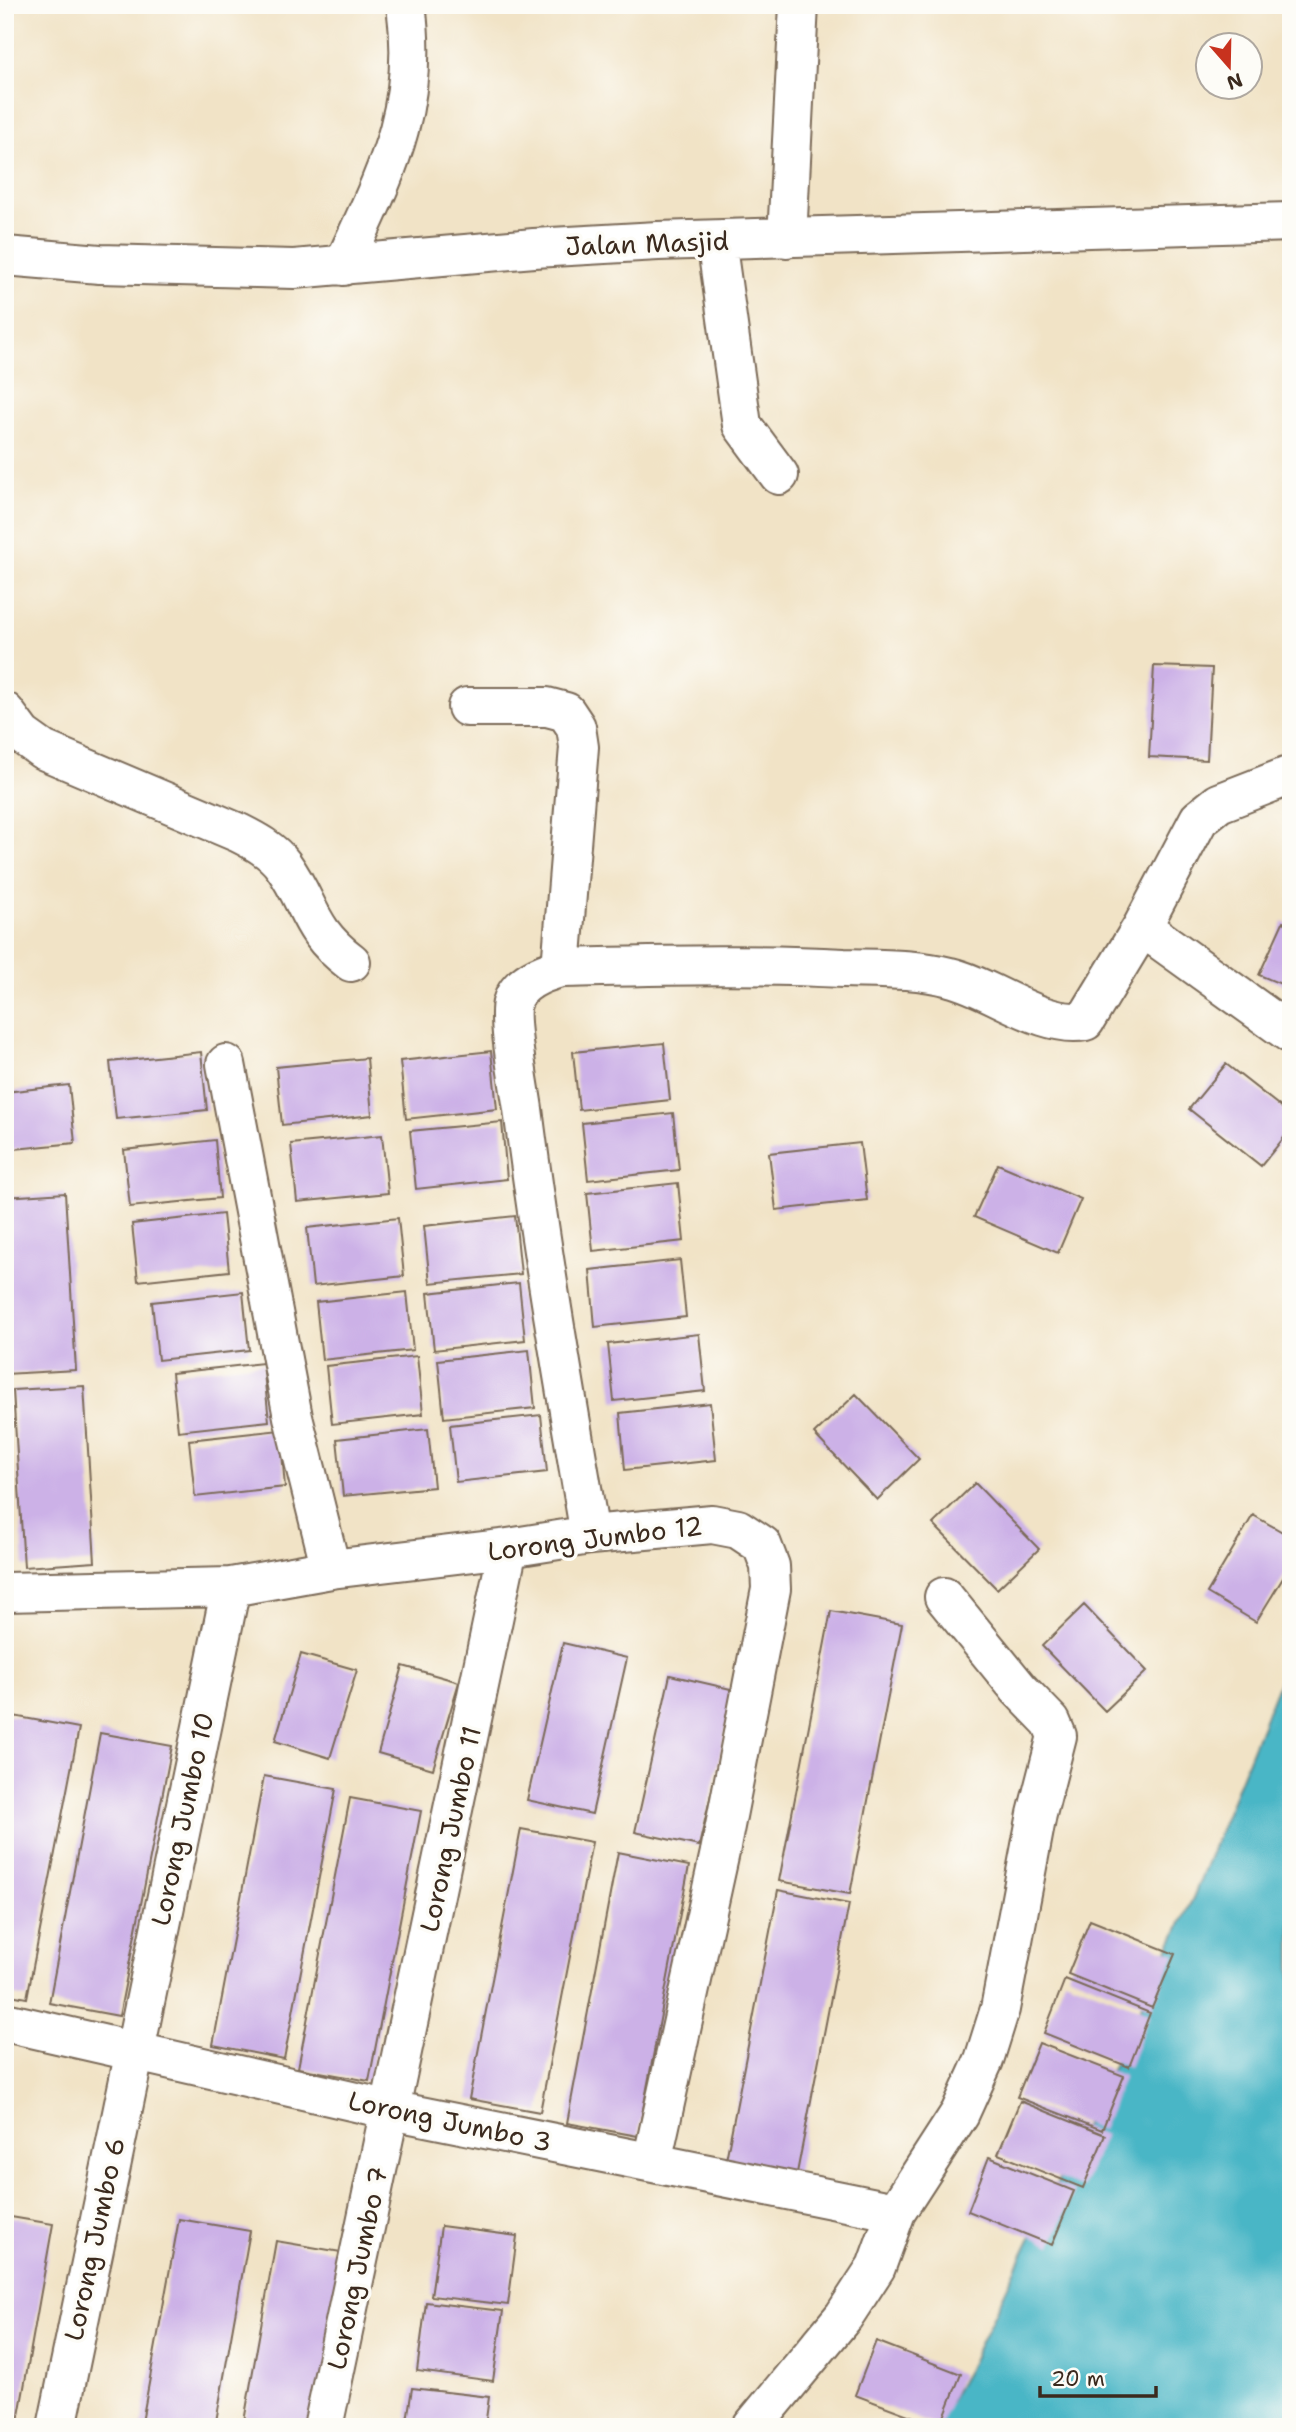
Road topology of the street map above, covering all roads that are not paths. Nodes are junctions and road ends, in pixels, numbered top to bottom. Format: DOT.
graph roads {
  1 [pos="406,5"];
  2 [pos="799,5"];
  3 [pos="1291,222"];
  4 [pos="787,238"];
  5 [pos="716,240"];
  6 [pos="5,256"];
  7 [pos="343,266"];
  8 [pos="779,475"];
  9 [pos="467,707"];
  10 [pos="5,712"];
  11 [pos="1291,775"];
  12 [pos="1247,791"];
  13 [pos="1291,808"];
  14 [pos="1142,927"];
  15 [pos="351,962"];
  16 [pos="561,968"];
  17 [pos="1291,1034"];
  18 [pos="226,1064"];
  19 [pos="590,1535"];
  20 [pos="508,1548"];
  21 [pos="331,1569"];
  22 [pos="231,1587"];
  23 [pos="5,1592"];
  24 [pos="944,1597"];
  25 [pos="5,2022"];
  26 [pos="133,2051"];
  27 [pos="391,2110"];
  28 [pos="652,2162"];
  29 [pos="896,2212"];
  30 [pos="57,2427"];
  31 [pos="323,2427"];
  32 [pos="752,2427"];
  1 -- 7 [label="street"];
  2 -- 4 [label="street"];
  3 -- 4 [label="street, Jalan Masjid"];
  4 -- 5 [label="street, Jalan Masjid"];
  5 -- 7 [label="street, Jalan Masjid"];
  5 -- 8 [label="street"];
  6 -- 7 [label="street, Jalan Masjid"];
  9 -- 16 [label="street"];
  10 -- 15 [label="street"];
  11 -- 12 [label="street"];
  12 -- 13 [label="street"];
  12 -- 14 [label="street"];
  14 -- 16 [label="street"];
  14 -- 17 [label="street"];
  16 -- 19 [label="street"];
  18 -- 21 [label="street"];
  19 -- 20 [label="street, Lorong Jumbo 12"];
  19 -- 28 [label="street, Lorong Jumbo 12"];
  20 -- 21 [label="street, Lorong Jumbo 12"];
  20 -- 27 [label="street, Lorong Jumbo 11"];
  21 -- 22 [label="street, Lorong Jumbo 12"];
  22 -- 23 [label="street, Lorong Jumbo 12"];
  22 -- 26 [label="street, Lorong Jumbo 10"];
  24 -- 29 [label="street"];
  25 -- 26 [label="street, Lorong Jumbo 3"];
  26 -- 27 [label="street, Lorong Jumbo 3"];
  26 -- 30 [label="street, Lorong Jumbo 6"];
  27 -- 28 [label="street, Lorong Jumbo 3"];
  27 -- 31 [label="street, Lorong Jumbo 7"];
  28 -- 29 [label="street, Lorong Jumbo 3"];
  29 -- 32 [label="street"];
}
